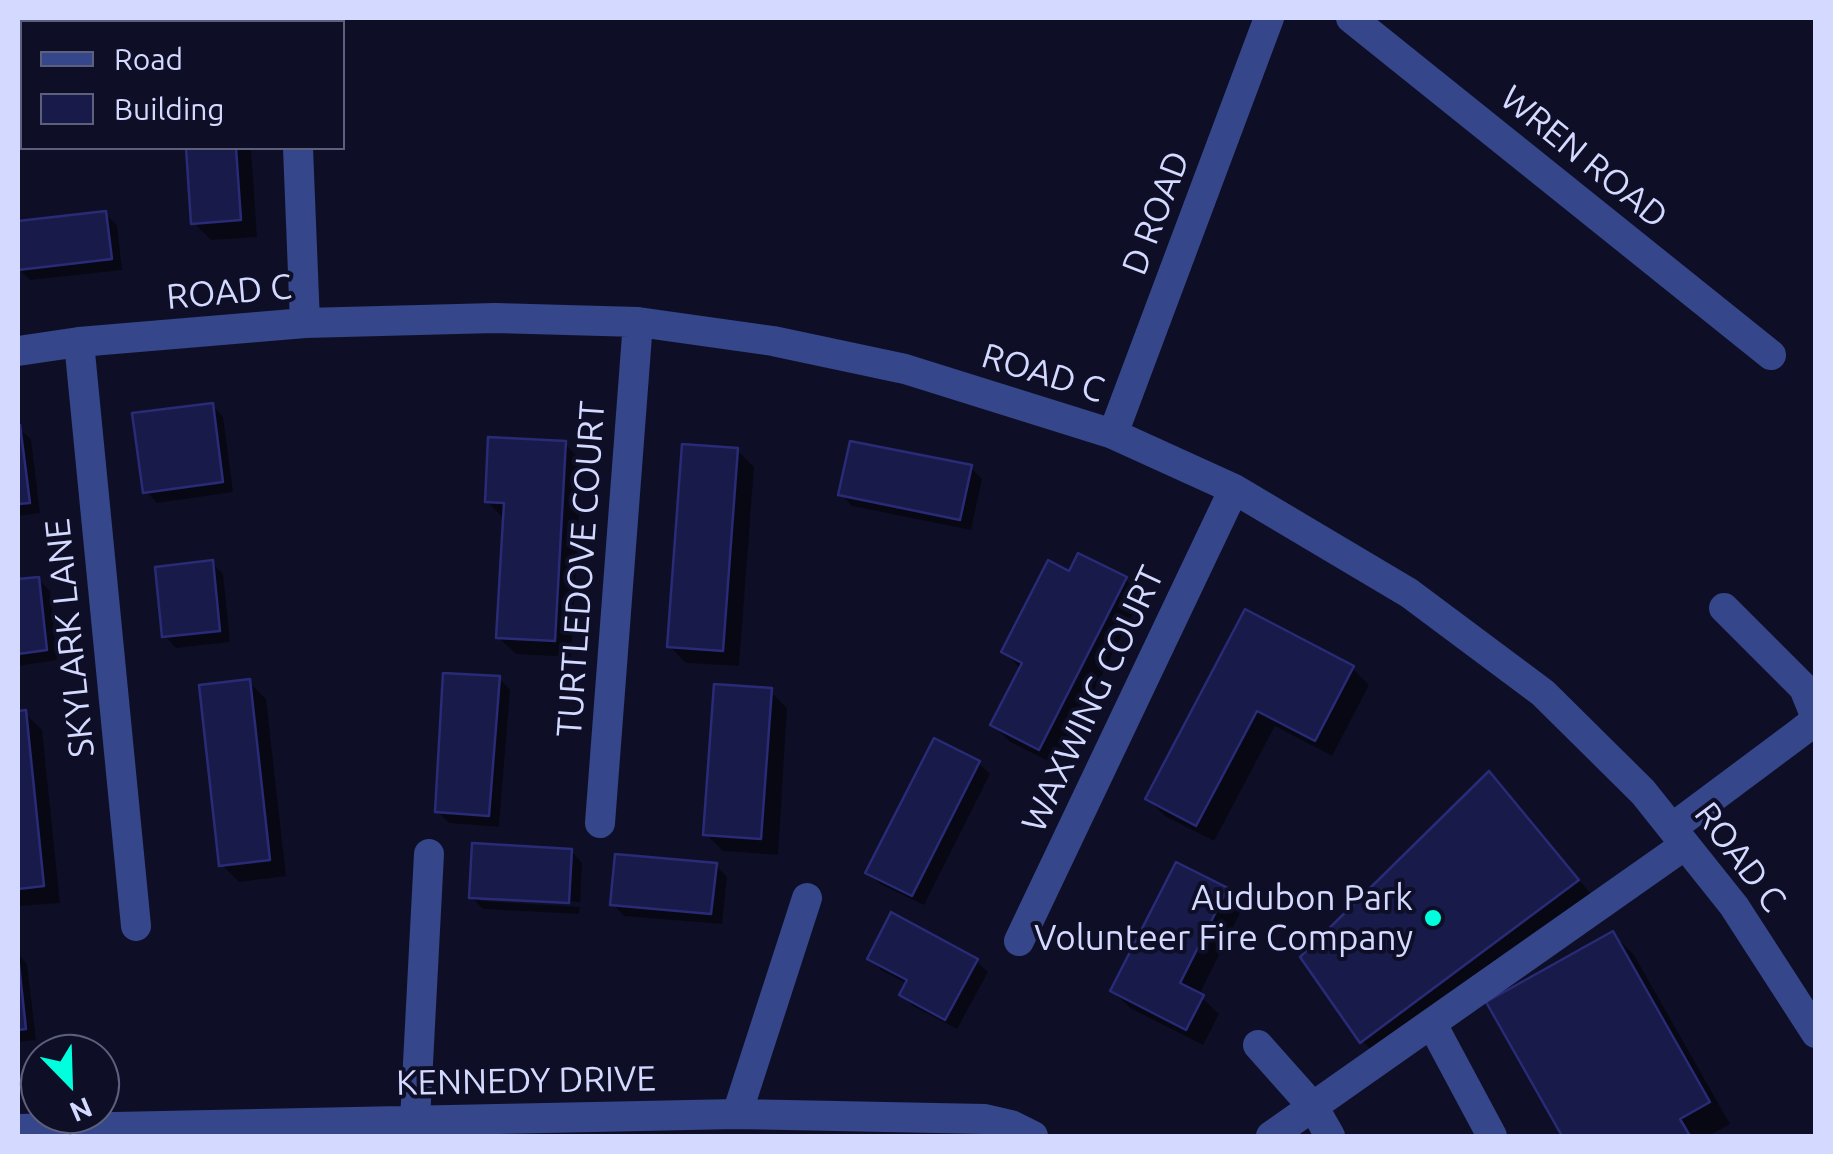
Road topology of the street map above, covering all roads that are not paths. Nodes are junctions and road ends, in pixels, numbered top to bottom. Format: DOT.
graph roads {
  1 [pos="1269,18"];
  2 [pos="1351,18"];
  3 [pos="298,150"];
  4 [pos="638,322"];
  5 [pos="305,323"];
  6 [pos="79,342"];
  7 [pos="18,351"];
  8 [pos="1770,355"];
  9 [pos="1113,434"];
  10 [pos="1234,490"];
  11 [pos="1724,608"];
  12 [pos="600,823"];
  13 [pos="1678,837"];
  14 [pos="428,854"];
  15 [pos="807,898"];
  16 [pos="136,926"];
  17 [pos="1019,941"];
  18 [pos="1432,1024"];
  19 [pos="1816,1033"];
  20 [pos="1258,1046"];
  21 [pos="1314,1108"];
  22 [pos="737,1114"];
  23 [pos="415,1120"];
  24 [pos="18,1129"];
  25 [pos="1033,1136"];
  26 [pos="1271,1136"];
  27 [pos="1330,1136"];
  28 [pos="1492,1136"];
  1 -- 9 [label="street, D ROAD"];
  2 -- 8 [label="street, WREN ROAD"];
  3 -- 5 [label="street"];
  4 -- 5 [label="street, ROAD C"];
  4 -- 9 [label="street, ROAD C"];
  4 -- 12 [label="street, TURTLEDOVE COURT"];
  5 -- 6 [label="street, ROAD C"];
  6 -- 7 [label="street, ROAD C"];
  6 -- 16 [label="street, SKYLARK LANE"];
  9 -- 10 [label="street, ROAD C"];
  10 -- 13 [label="street, ROAD C"];
  10 -- 17 [label="street, WAXWING COURT"];
  11 -- 13 [label="street"];
  13 -- 18 [label="street"];
  13 -- 19 [label="street, ROAD C"];
  14 -- 23 [label="street"];
  15 -- 22 [label="street"];
  18 -- 21 [label="street"];
  18 -- 28 [label="street"];
  20 -- 21 [label="street"];
  21 -- 26 [label="street"];
  21 -- 27 [label="street"];
  22 -- 23 [label="street, KENNEDY DRIVE"];
  22 -- 25 [label="street, KENNEDY DRIVE"];
  23 -- 24 [label="street, KENNEDY DRIVE"];
}
